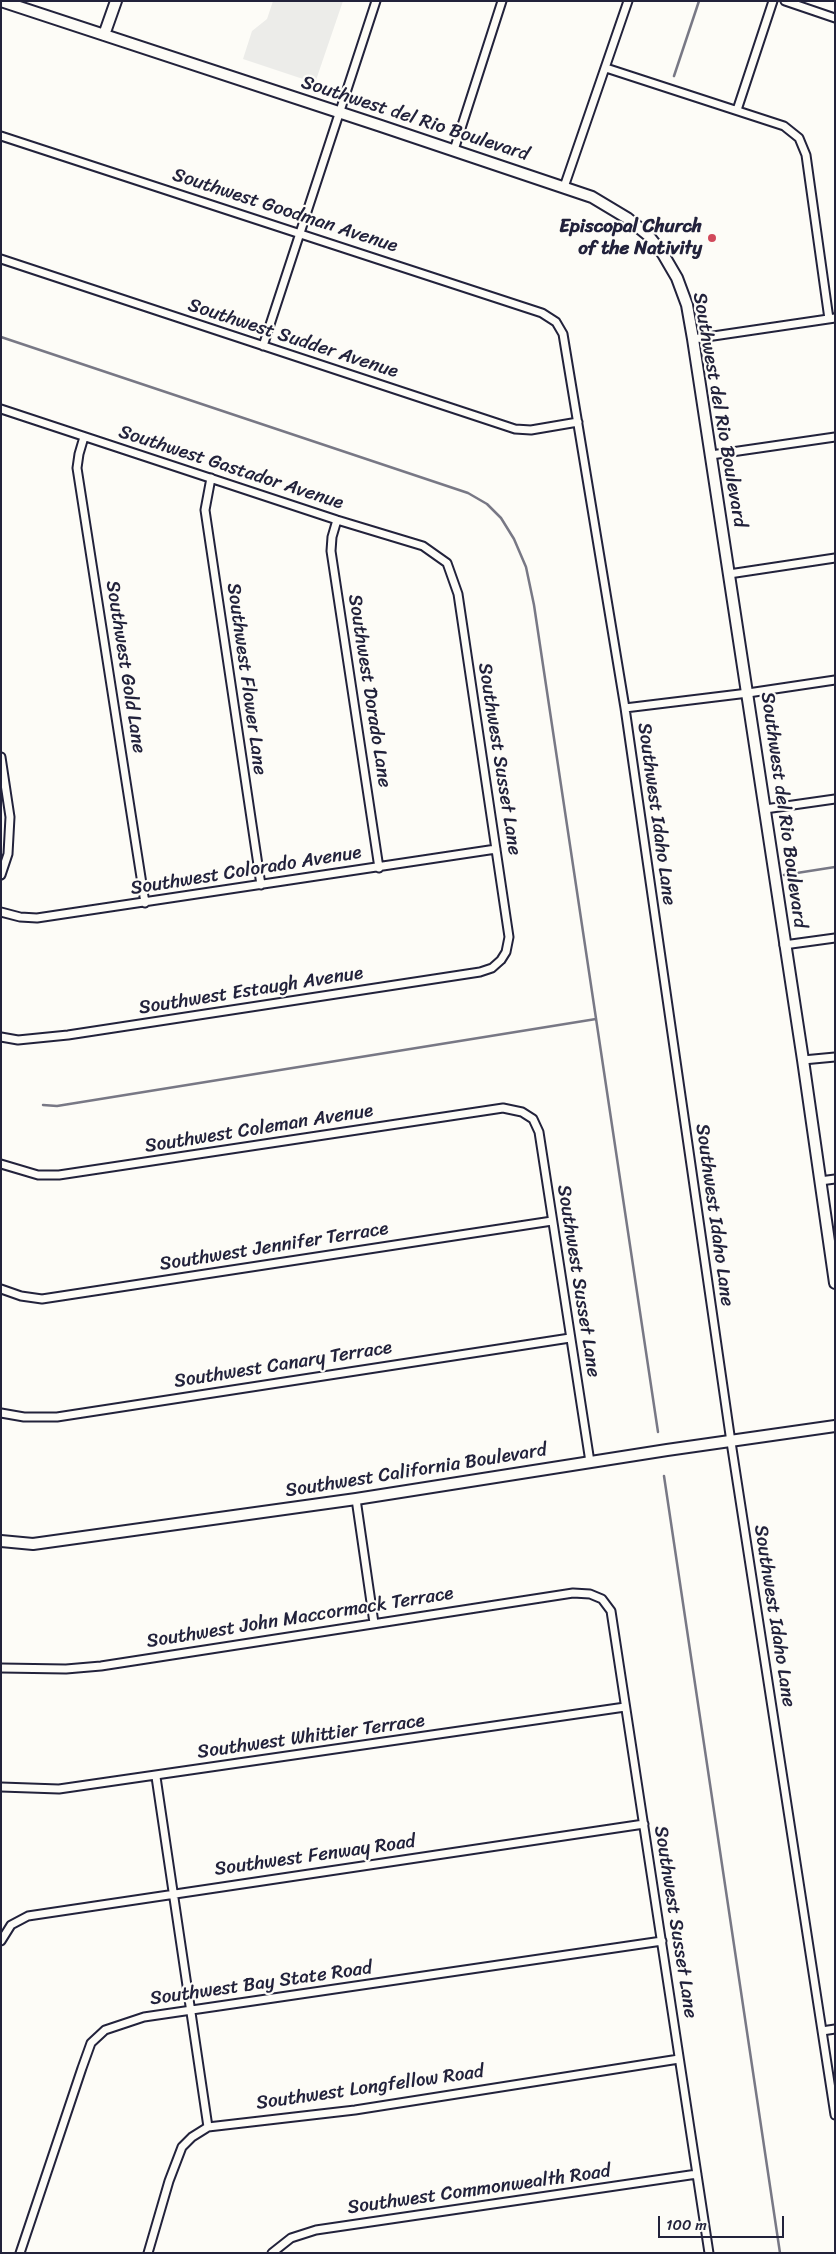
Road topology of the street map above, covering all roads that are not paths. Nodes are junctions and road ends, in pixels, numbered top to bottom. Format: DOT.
graph roads {
  1 [pos="1,1"];
  2 [pos="116,1"];
  3 [pos="376,1"];
  4 [pos="502,1"];
  5 [pos="628,1"];
  6 [pos="772,1"];
  7 [pos="785,1"];
  8 [pos="835,18"];
  9 [pos="104,35"];
  10 [pos="606,68"];
  11 [pos="737,110"];
  12 [pos="340,112"];
  13 [pos="1,136"];
  14 [pos="454,150"];
  15 [pos="564,187"];
  16 [pos="300,233"];
  17 [pos="1,259"];
  18 [pos="832,319"];
  19 [pos="556,322"];
  20 [pos="693,339"];
  21 [pos="263,346"];
  22 [pos="1,410"];
  23 [pos="578,422"];
  24 [pos="84,437"];
  25 [pos="835,437"];
  26 [pos="711,455"];
  27 [pos="211,478"];
  28 [pos="337,520"];
  29 [pos="835,558"];
  30 [pos="447,563"];
  31 [pos="729,574"];
  32 [pos="835,680"];
  33 [pos="748,694"];
  34 [pos="624,708"];
  35 [pos="1,757"];
  36 [pos="2,767"];
  37 [pos="835,799"];
  38 [pos="766,809"];
  39 [pos="496,850"];
  40 [pos="379,868"];
  41 [pos="1,876"];
  42 [pos="261,885"];
  43 [pos="145,903"];
  44 [pos="1,912"];
  45 [pos="835,938"];
  46 [pos="784,945"];
  47 [pos="501,960"];
  48 [pos="1,1037"];
  49 [pos="835,1057"];
  50 [pos="803,1060"];
  51 [pos="522,1112"];
  52 [pos="1,1164"];
  53 [pos="835,1179"];
  54 [pos="820,1181"];
  55 [pos="552,1221"];
  56 [pos="835,1283"];
  57 [pos="1,1289"];
  58 [pos="570,1338"];
  59 [pos="1,1413"];
  60 [pos="835,1426"];
  61 [pos="731,1442"];
  62 [pos="590,1462"];
  63 [pos="356,1499"];
  64 [pos="2,1543"];
  65 [pos="602,1599"];
  66 [pos="374,1623"];
  67 [pos="1,1668"];
  68 [pos="625,1707"];
  69 [pos="156,1777"];
  70 [pos="1,1787"];
  71 [pos="644,1824"];
  72 [pos="173,1893"];
  73 [pos="1,1941"];
  74 [pos="662,1941"];
  75 [pos="191,2010"];
  76 [pos="835,2029"];
  77 [pos="822,2031"];
  78 [pos="679,2059"];
  79 [pos="835,2116"];
  80 [pos="208,2127"];
  81 [pos="697,2174"];
  82 [pos="20,2253"];
  83 [pos="148,2253"];
  84 [pos="272,2253"];
  85 [pos="709,2253"];
  1 -- 9 [label="street, Southwest del Rio Boulevard"];
  2 -- 9 [label="street"];
  3 -- 12 [label="street"];
  4 -- 14 [label="street"];
  5 -- 10 [label="street"];
  6 -- 11 [label="street"];
  7 -- 8 [label="street"];
  9 -- 12 [label="street, Southwest del Rio Boulevard"];
  10 -- 11 [label="street"];
  10 -- 15 [label="street"];
  11 -- 18 [label="street"];
  12 -- 14 [label="street, Southwest del Rio Boulevard"];
  12 -- 16 [label="street"];
  13 -- 16 [label="street, Southwest Goodman Avenue"];
  14 -- 15 [label="street, Southwest del Rio Boulevard"];
  15 -- 20 [label="street, Southwest del Rio Boulevard"];
  16 -- 19 [label="street, Southwest Goodman Avenue"];
  16 -- 21 [label="street"];
  17 -- 21 [label="street, Southwest Sudder Avenue"];
  18 -- 20 [label="street"];
  19 -- 23 [label="street, Southwest Idaho Lane"];
  20 -- 26 [label="street, Southwest del Rio Boulevard"];
  21 -- 23 [label="street, Southwest Sudder Avenue"];
  22 -- 24 [label="street, Southwest Gastador Avenue"];
  23 -- 34 [label="street, Southwest Idaho Lane"];
  24 -- 27 [label="street, Southwest Gastador Avenue"];
  24 -- 43 [label="street, Southwest Gold Lane"];
  25 -- 26 [label="street"];
  26 -- 31 [label="street, Southwest del Rio Boulevard"];
  27 -- 28 [label="street, Southwest Gastador Avenue"];
  27 -- 42 [label="street, Southwest Flower Lane"];
  28 -- 30 [label="street, Southwest Gastador Avenue"];
  28 -- 40 [label="street, Southwest Dorado Lane"];
  29 -- 31 [label="street"];
  30 -- 39 [label="street, Southwest Susset Lane"];
  31 -- 33 [label="street, Southwest del Rio Boulevard"];
  32 -- 33 [label="street"];
  33 -- 34 [label="street"];
  33 -- 38 [label="street, Southwest del Rio Boulevard"];
  34 -- 61 [label="street, Southwest Idaho Lane"];
  35 -- 36 [label="street"];
  36 -- 41 [label="street"];
  37 -- 38 [label="street"];
  38 -- 46 [label="street, Southwest del Rio Boulevard"];
  39 -- 40 [label="street, Southwest Colorado Avenue"];
  39 -- 47 [label="street, Southwest Susset Lane"];
  40 -- 42 [label="street, Southwest Colorado Avenue"];
  42 -- 43 [label="street, Southwest Colorado Avenue"];
  43 -- 44 [label="street, Southwest Colorado Avenue"];
  45 -- 46 [label="street"];
  46 -- 50 [label="street, Southwest del Rio Boulevard"];
  47 -- 48 [label="street, Southwest Estaugh Avenue"];
  49 -- 50 [label="street"];
  50 -- 54 [label="street, Southwest del Rio Boulevard"];
  51 -- 52 [label="street, Southwest Coleman Avenue"];
  51 -- 55 [label="street, Southwest Susset Lane"];
  53 -- 54 [label="street"];
  54 -- 56 [label="street, Southwest del Rio Boulevard"];
  55 -- 57 [label="street, Southwest Jennifer Terrace"];
  55 -- 58 [label="street, Southwest Susset Lane"];
  58 -- 59 [label="street, Southwest Canary Terrace"];
  58 -- 62 [label="street, Southwest Susset Lane"];
  60 -- 61 [label="street, Southwest California Boulevard"];
  61 -- 62 [label="street, Southwest California Boulevard"];
  61 -- 77 [label="street, Southwest Idaho Lane"];
  62 -- 63 [label="street, Southwest California Boulevard"];
  63 -- 64 [label="street, Southwest California Boulevard"];
  63 -- 66 [label="street"];
  65 -- 66 [label="street, Southwest John Maccormack Terrace"];
  65 -- 68 [label="street, Southwest Susset Lane"];
  66 -- 67 [label="street, Southwest John Maccormack Terrace"];
  68 -- 69 [label="street, Southwest Whittier Terrace"];
  68 -- 71 [label="street, Southwest Susset Lane"];
  69 -- 70 [label="street, Southwest Whittier Terrace"];
  69 -- 72 [label="street"];
  71 -- 72 [label="street, Southwest Fenway Road"];
  71 -- 74 [label="street, Southwest Susset Lane"];
  72 -- 73 [label="street, Southwest Fenway Road"];
  72 -- 75 [label="street"];
  74 -- 75 [label="street, Southwest Bay State Road"];
  74 -- 78 [label="street, Southwest Susset Lane"];
  75 -- 80 [label="street"];
  75 -- 82 [label="street, Southwest Bay State Road"];
  76 -- 77 [label="street"];
  77 -- 79 [label="street, Southwest Idaho Lane"];
  78 -- 80 [label="street, Southwest Longfellow Road"];
  78 -- 81 [label="street, Southwest Susset Lane"];
  80 -- 83 [label="street, Southwest Longfellow Road"];
  81 -- 84 [label="street, Southwest Commonwealth Road"];
  81 -- 85 [label="street, Southwest Susset Lane"];
}
